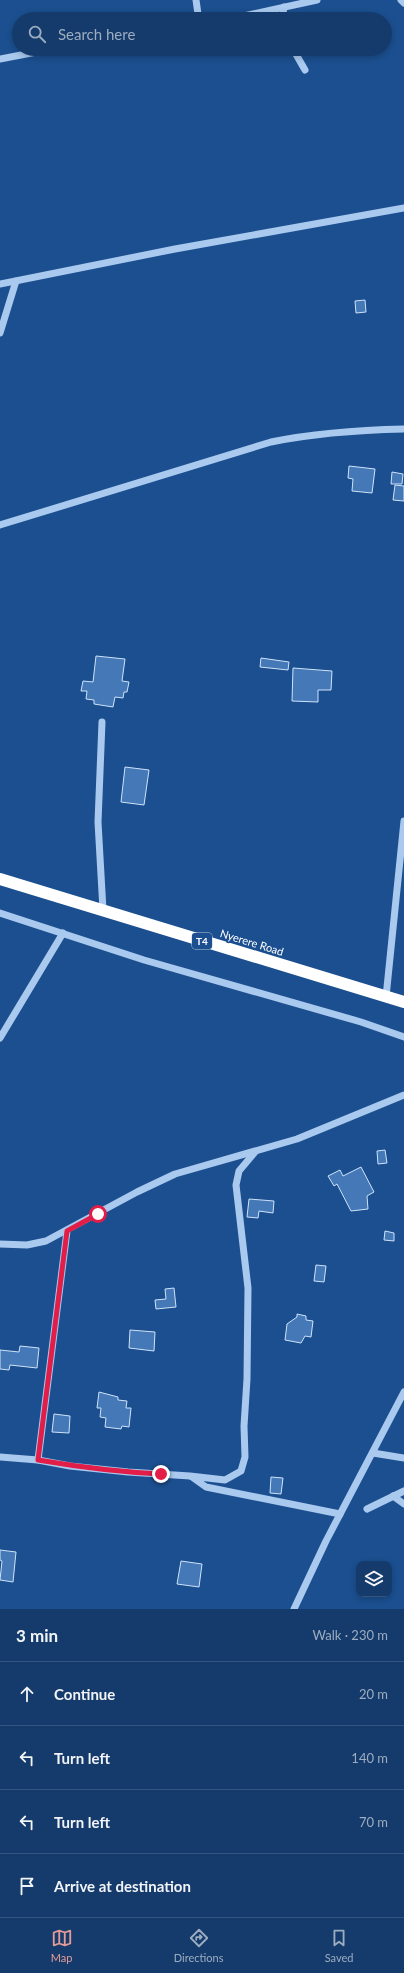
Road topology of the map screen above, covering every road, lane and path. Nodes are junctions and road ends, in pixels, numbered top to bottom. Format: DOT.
graph roads {
  1 [pos="196,0"];
  2 [pos="317,0"];
  3 [pos="401,0"];
  4 [pos="404,3"];
  5 [pos="284,7"];
  6 [pos="198,12"];
  7 [pos="262,12"];
  8 [pos="283,12"];
  9 [pos="16,56"];
  10 [pos="296,56"];
  11 [pos="0,59"];
  12 [pos="305,70"];
  13 [pos="404,208"];
  14 [pos="16,281"];
  15 [pos="0,284"];
  16 [pos="0,333"];
  17 [pos="404,429"];
  18 [pos="0,525"];
  19 [pos="102,722"];
  20 [pos="404,821"];
  21 [pos="0,879"];
  22 [pos="103,910"];
  23 [pos="0,913"];
  24 [pos="63,933"];
  25 [pos="386,997"];
  26 [pos="404,1002"];
  27 [pos="404,1037"];
  28 [pos="0,1038"];
  29 [pos="404,1095"];
  30 [pos="254,1152"];
  31 [pos="67,1231"];
  32 [pos="0,1244"];
  33 [pos="404,1392"];
  34 [pos="372,1453"];
  35 [pos="0,1457"];
  36 [pos="404,1458"];
  37 [pos="38,1460"];
  38 [pos="190,1476"];
  39 [pos="404,1491"];
  40 [pos="393,1496"];
  41 [pos="404,1504"];
  42 [pos="367,1509"];
  43 [pos="340,1514"];
  44 [pos="294,1609"];
  1 -- 6 [label="street"];
  2 -- 5 [label="street"];
  3 -- 4 [label="street"];
  5 -- 7 [label="street"];
  5 -- 8 [label="street"];
  9 -- 11 [label="street"];
  10 -- 12 [label="street"];
  13 -- 14 [label="street"];
  14 -- 15 [label="street"];
  14 -- 16 [label="street"];
  17 -- 18 [label="street"];
  19 -- 22 [label="street"];
  20 -- 25 [label="street"];
  21 -- 22 [label="highway, Nyerere Road / T4"];
  22 -- 25 [label="highway, Nyerere Road / T4"];
  23 -- 24 [label="street"];
  24 -- 27 [label="street"];
  24 -- 28 [label="street"];
  25 -- 26 [label="highway, Nyerere Road / T4"];
  29 -- 30 [label="street"];
  30 -- 31 [label="street"];
  30 -- 38 [label="street"];
  31 -- 32 [label="street"];
  31 -- 37 [label="street"];
  33 -- 34 [label="street"];
  34 -- 36 [label="street"];
  34 -- 43 [label="street"];
  35 -- 37 [label="street"];
  37 -- 38 [label="street"];
  38 -- 43 [label="street"];
  39 -- 40 [label="street"];
  40 -- 41 [label="street"];
  40 -- 42 [label="street"];
  43 -- 44 [label="street"];
}
